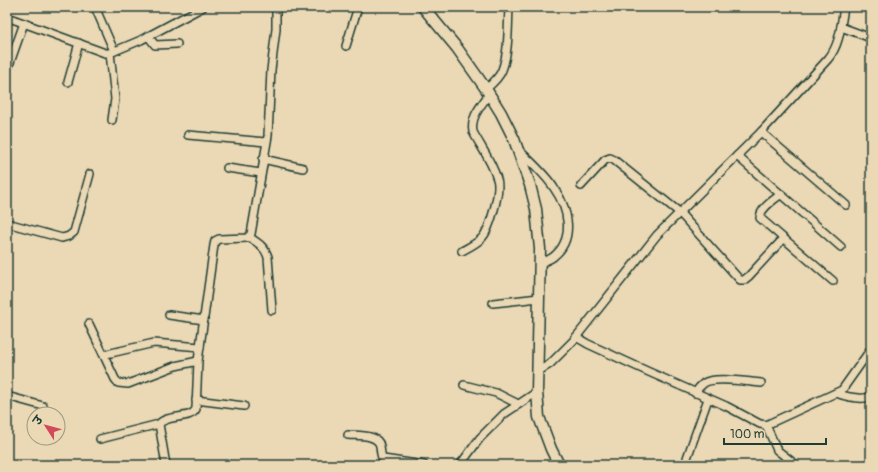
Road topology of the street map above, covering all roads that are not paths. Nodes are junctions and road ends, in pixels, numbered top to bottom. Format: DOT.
graph roads {
  1 [pos="95,7"];
  2 [pos="203,7"];
  3 [pos="276,7"];
  4 [pos="358,7"];
  5 [pos="423,7"];
  6 [pos="510,7"];
  7 [pos="844,7"];
  8 [pos="7,17"];
  9 [pos="24,23"];
  10 [pos="841,27"];
  11 [pos="148,36"];
  12 [pos="871,38"];
  13 [pos="79,43"];
  14 [pos="177,44"];
  15 [pos="346,46"];
  16 [pos="112,52"];
  17 [pos="7,71"];
  18 [pos="68,82"];
  19 [pos="487,92"];
  20 [pos="112,120"];
  21 [pos="761,132"];
  22 [pos="188,134"];
  23 [pos="266,142"];
  24 [pos="519,150"];
  25 [pos="737,156"];
  26 [pos="263,159"];
  27 [pos="227,168"];
  28 [pos="303,168"];
  29 [pos="90,174"];
  30 [pos="261,174"];
  31 [pos="581,186"];
  32 [pos="781,194"];
  33 [pos="846,205"];
  34 [pos="679,212"];
  35 [pos="7,223"];
  36 [pos="249,237"];
  37 [pos="783,239"];
  38 [pos="841,247"];
  39 [pos="462,251"];
  40 [pos="539,264"];
  41 [pos="833,281"];
  42 [pos="539,298"];
  43 [pos="493,303"];
  44 [pos="272,310"];
  45 [pos="169,315"];
  46 [pos="204,320"];
  47 [pos="89,324"];
  48 [pos="576,337"];
  49 [pos="200,347"];
  50 [pos="871,349"];
  51 [pos="104,355"];
  52 [pos="198,361"];
  53 [pos="537,372"];
  54 [pos="761,383"];
  55 [pos="464,384"];
  56 [pos="537,392"];
  57 [pos="695,393"];
  58 [pos="836,393"];
  59 [pos="7,396"];
  60 [pos="871,397"];
  61 [pos="708,399"];
  62 [pos="196,400"];
  63 [pos="518,404"];
  64 [pos="43,406"];
  65 [pos="244,406"];
  66 [pos="159,424"];
  67 [pos="766,425"];
  68 [pos="348,435"];
  69 [pos="100,439"];
  70 [pos="687,458"];
  71 [pos="166,465"];
  72 [pos="424,465"];
  73 [pos="460,465"];
  74 [pos="559,465"];
  75 [pos="796,465"];
  1 -- 16 [label="street"];
  2 -- 11 [label="street"];
  3 -- 23 [label="street"];
  4 -- 15 [label="street"];
  5 -- 19 [label="highway"];
  6 -- 19 [label="street"];
  7 -- 10 [label="street"];
  8 -- 9 [label="street"];
  9 -- 13 [label="street"];
  9 -- 17 [label="street"];
  10 -- 12 [label="street"];
  10 -- 21 [label="street"];
  11 -- 14 [label="street"];
  11 -- 16 [label="street"];
  13 -- 16 [label="street"];
  13 -- 18 [label="street"];
  16 -- 20 [label="street"];
  19 -- 24 [label="highway"];
  19 -- 39 [label="street"];
  21 -- 25 [label="street"];
  21 -- 33 [label="street"];
  22 -- 23 [label="street"];
  23 -- 26 [label="street"];
  24 -- 40 [label="highway"];
  24 -- 40 [label="street"];
  25 -- 32 [label="street"];
  25 -- 34 [label="street"];
  26 -- 28 [label="street"];
  26 -- 30 [label="street"];
  27 -- 30 [label="street"];
  29 -- 35 [label="street"];
  30 -- 36 [label="street"];
  31 -- 34 [label="street"];
  32 -- 37 [label="street"];
  32 -- 38 [label="street"];
  34 -- 37 [label="street"];
  34 -- 48 [label="street"];
  36 -- 44 [label="street"];
  36 -- 46 [label="street"];
  37 -- 41 [label="street"];
  40 -- 42 [label="highway"];
  42 -- 43 [label="street"];
  42 -- 53 [label="highway"];
  45 -- 46 [label="street"];
  46 -- 49 [label="street"];
  47 -- 51 [label="street"];
  48 -- 53 [label="street"];
  48 -- 57 [label="street"];
  49 -- 51 [label="street"];
  49 -- 52 [label="street"];
  50 -- 58 [label="street"];
  51 -- 52 [label="street"];
  52 -- 62 [label="street"];
  53 -- 56 [label="highway"];
  54 -- 57 [label="street"];
  55 -- 63 [label="street"];
  56 -- 63 [label="street"];
  56 -- 74 [label="highway"];
  57 -- 61 [label="street"];
  58 -- 60 [label="street"];
  58 -- 67 [label="street"];
  59 -- 64 [label="street"];
  61 -- 67 [label="street"];
  61 -- 70 [label="street"];
  62 -- 65 [label="street"];
  62 -- 66 [label="street"];
  63 -- 73 [label="street"];
  66 -- 69 [label="street"];
  66 -- 71 [label="street"];
  67 -- 75 [label="street"];
  68 -- 72 [label="street"];
}
